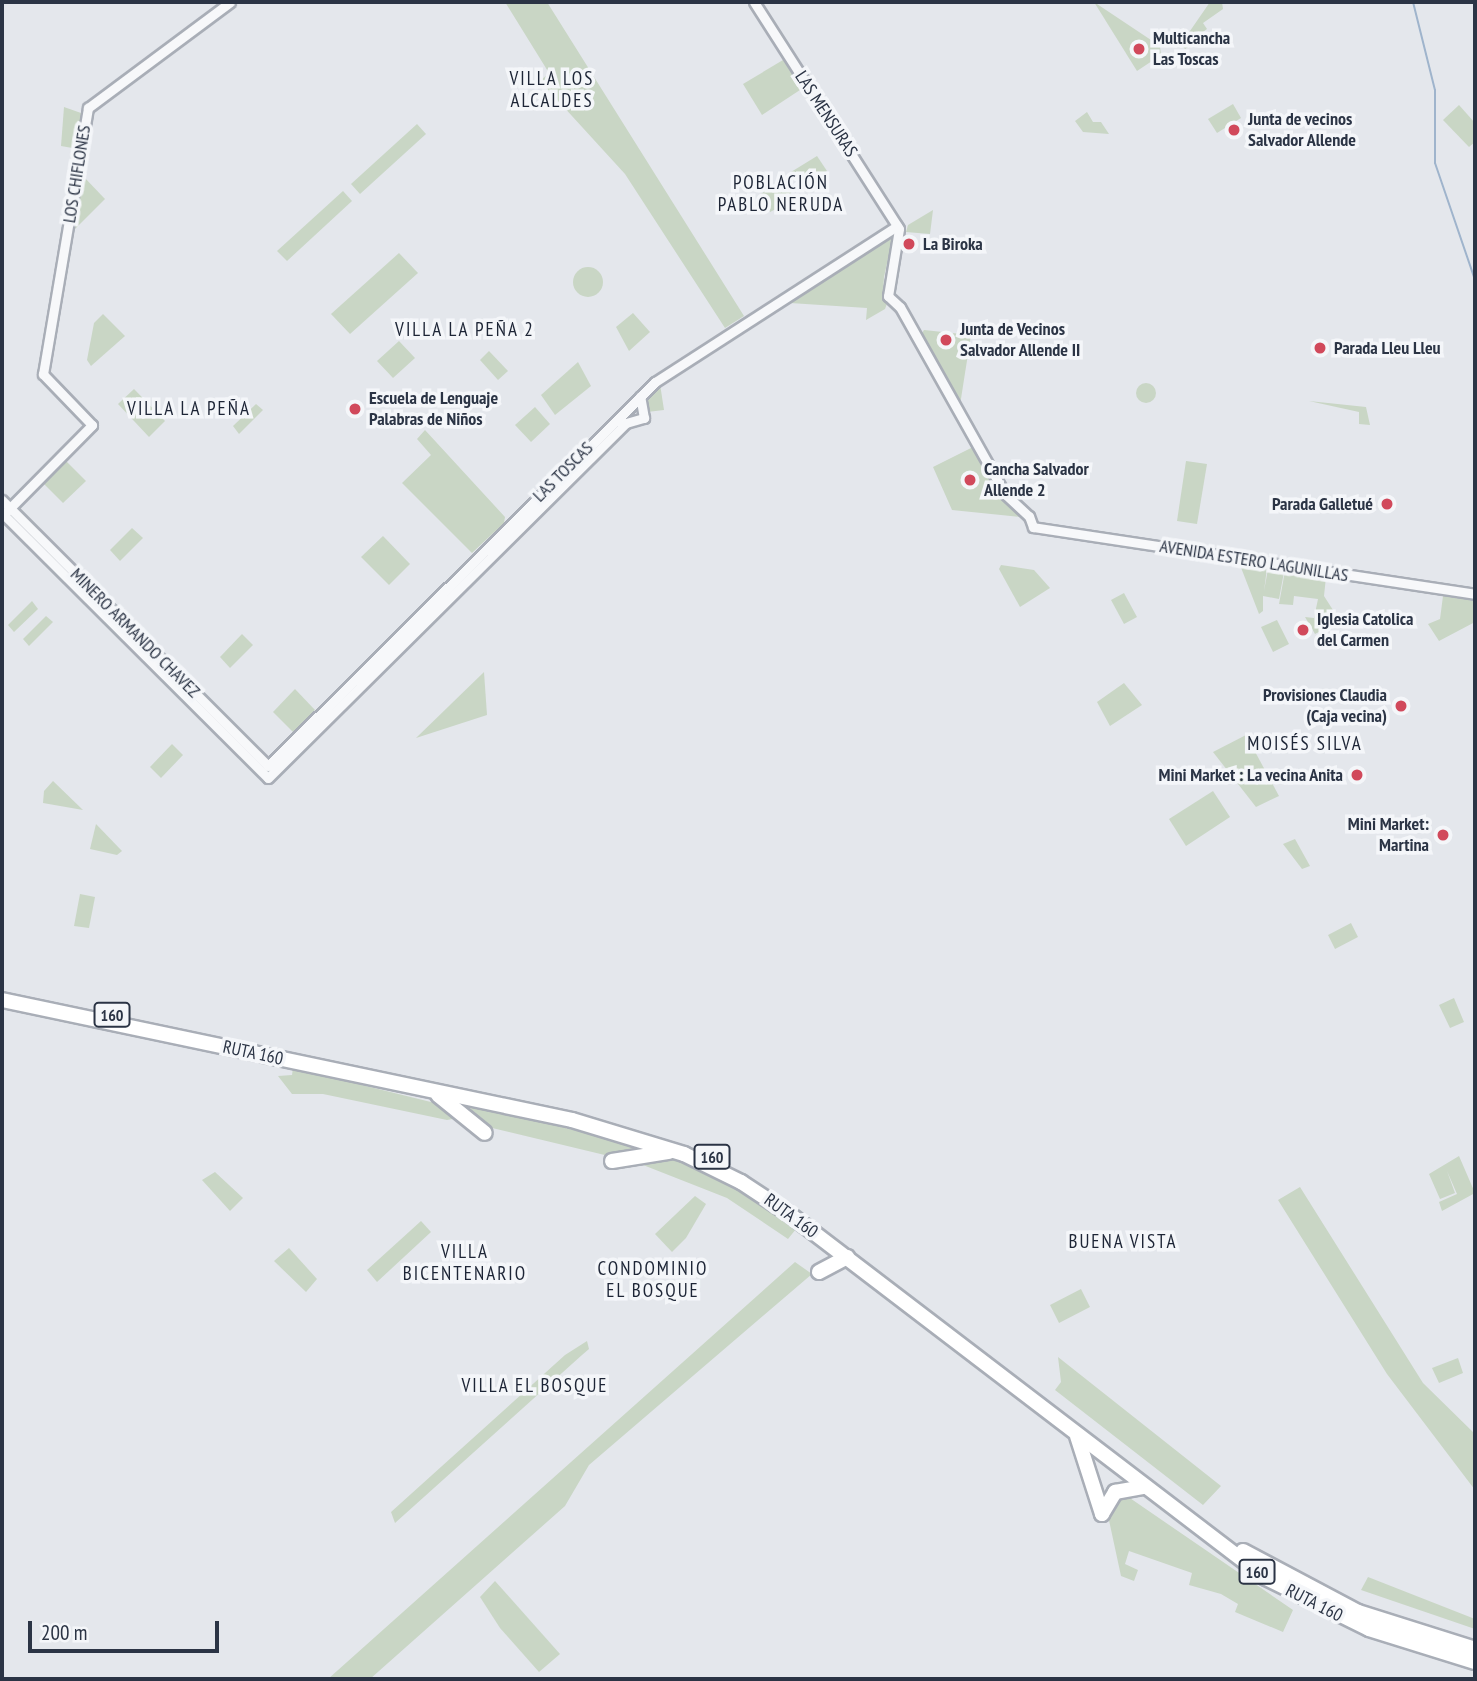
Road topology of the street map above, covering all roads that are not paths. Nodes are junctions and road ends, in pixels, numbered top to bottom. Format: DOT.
graph roads {
  1 [pos="230,2"];
  2 [pos="754,2"];
  3 [pos="897,226"];
  4 [pos="640,396"];
  5 [pos="2,500"];
  6 [pos="5,512"];
  7 [pos="1475,594"];
  8 [pos="268,766"];
  9 [pos="268,778"];
  10 [pos="2,991"];
  11 [pos="2,1000"];
  12 [pos="427,1090"];
  13 [pos="461,1112"];
  14 [pos="456,1126"];
  15 [pos="485,1133"];
  16 [pos="684,1154"];
  17 [pos="612,1161"];
  18 [pos="847,1257"];
  19 [pos="819,1272"];
  20 [pos="1076,1435"];
  21 [pos="1143,1486"];
  22 [pos="1475,1649"];
  23 [pos="1475,1662"];
  1 -- 6 [label="street, LOS CHIFLONES"];
  2 -- 3 [label="street, LAS MENSURAS"];
  3 -- 4 [label="street, LAS TOSCAS"];
  3 -- 7 [label="street, AVENIDA ESTERO LAGUNILLAS"];
  4 -- 8 [label="street, LAS TOSCAS"];
  4 -- 9 [label="street, LAS TOSCAS"];
  5 -- 6 [label="street, MINERO ARMANDO CHAVEZ"];
  6 -- 8 [label="street, MINERO ARMANDO CHAVEZ"];
  6 -- 9 [label="street, MINERO ARMANDO CHAVEZ"];
  10 -- 22 [label="highway, RUTA 160 / 160"];
  11 -- 12 [label="highway, RUTA 160 / 160"];
  12 -- 13 [label="highway"];
  12 -- 16 [label="highway, RUTA 160 / 160"];
  13 -- 14 [label="highway"];
  13 -- 15 [label="highway"];
  16 -- 17 [label="highway"];
  16 -- 18 [label="highway, RUTA 160 / 160"];
  18 -- 19 [label="highway"];
  18 -- 20 [label="highway, RUTA 160 / 160"];
  20 -- 21 [label="highway, RUTA 160 / 160"];
  20 -- 21 [label="highway"];
  21 -- 23 [label="highway, RUTA 160 / 160"];
}
